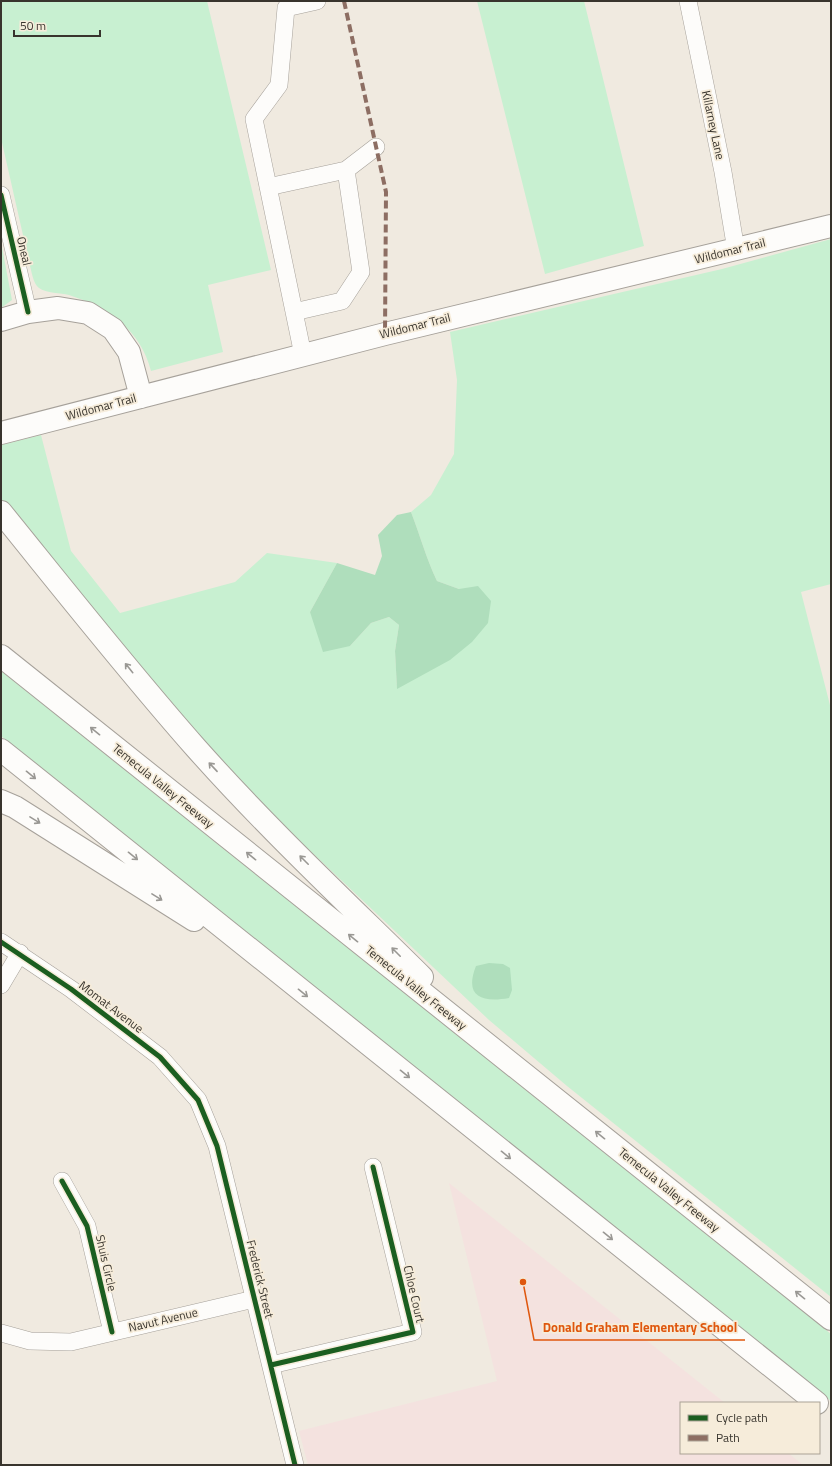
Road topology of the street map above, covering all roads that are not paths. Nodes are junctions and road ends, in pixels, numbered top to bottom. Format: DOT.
graph roads {
  1 [pos="317,1"];
  2 [pos="688,1"];
  3 [pos="288,4"];
  4 [pos="376,147"];
  5 [pos="346,170"];
  6 [pos="268,187"];
  7 [pos="1,195"];
  8 [pos="831,226"];
  9 [pos="736,250"];
  10 [pos="28,312"];
  11 [pos="294,312"];
  12 [pos="1,320"];
  13 [pos="303,355"];
  14 [pos="141,397"];
  15 [pos="1,433"];
  16 [pos="1,512"];
  17 [pos="1,656"];
  18 [pos="1,750"];
  19 [pos="1,801"];
  20 [pos="1,942"];
  21 [pos="20,953"];
  22 [pos="282,976"];
  23 [pos="1,984"];
  24 [pos="503,1058"];
  25 [pos="198,1100"];
  26 [pos="373,1167"];
  27 [pos="62,1181"];
  28 [pos="254,1299"];
  29 [pos="831,1319"];
  30 [pos="112,1332"];
  31 [pos="1,1333"];
  32 [pos="271,1365"];
  33 [pos="815,1402"];
  34 [pos="820,1406"];
  35 [pos="831,1414"];
  36 [pos="295,1465"];
  1 -- 3 [label="street"];
  2 -- 9 [label="street, Killarney Lane"];
  3 -- 6 [label="street"];
  4 -- 5 [label="street"];
  5 -- 6 [label="street"];
  5 -- 11 [label="street"];
  6 -- 11 [label="street"];
  7 -- 10 [label="street, Oneal"];
  8 -- 9 [label="main road, Wildomar Trail"];
  9 -- 13 [label="main road, Wildomar Trail"];
  10 -- 12 [label="main road"];
  10 -- 14 [label="main road"];
  11 -- 13 [label="street"];
  13 -- 14 [label="main road, Wildomar Trail"];
  14 -- 15 [label="main road, Wildomar Trail"];
  24 -- 16 [label="main road, one-way"];
  24 -- 17 [label="main road, Temecula Valley Freeway, one-way"];
  18 -- 22 [label="main road, one-way"];
  19 -- 22 [label="main road, one-way"];
  20 -- 21 [label="street, Momat Avenue"];
  21 -- 23 [label="street"];
  21 -- 25 [label="street, Momat Avenue"];
  22 -- 33 [label="main road, one-way"];
  29 -- 24 [label="main road, Temecula Valley Freeway, one-way"];
  25 -- 28 [label="street, Frederick Street"];
  26 -- 32 [label="street, Chloe Court"];
  27 -- 30 [label="street, Shuis Circle"];
  28 -- 30 [label="street, Navut Avenue"];
  28 -- 32 [label="street, Frederick Street"];
  30 -- 31 [label="street, Navut Avenue"];
  32 -- 36 [label="street, Frederick Street"];
  34 -- 35 [label="main road"];
}
